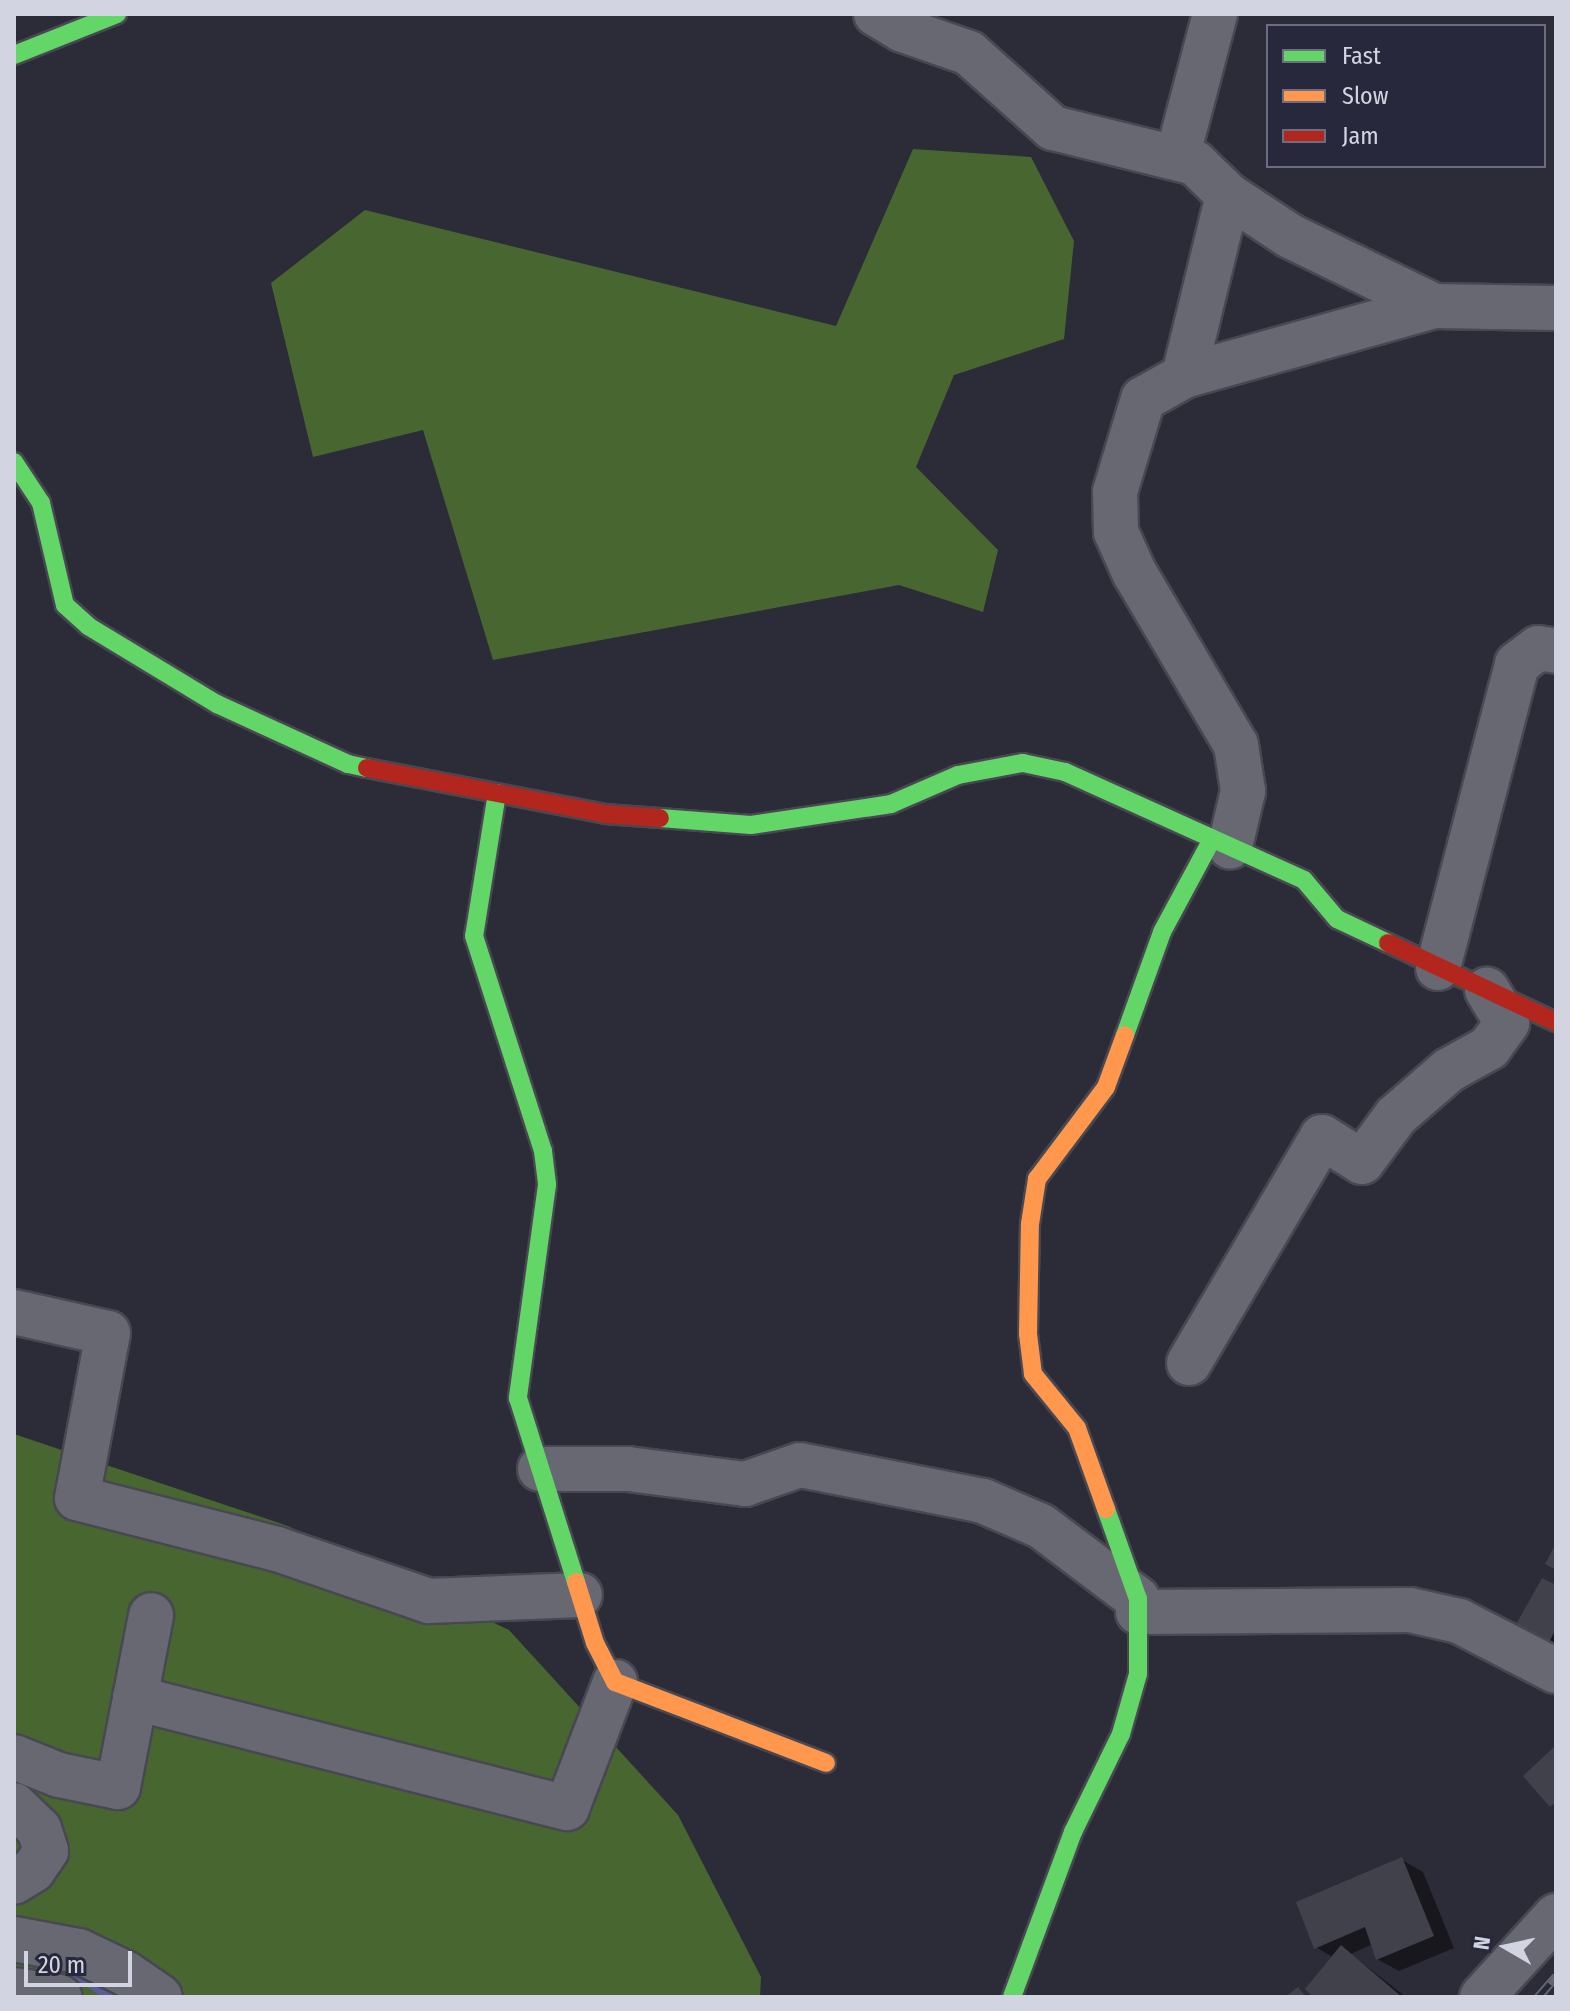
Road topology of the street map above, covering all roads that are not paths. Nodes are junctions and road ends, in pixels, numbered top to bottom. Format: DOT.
graph roads {
  1 [pos="117,14"];
  2 [pos="876,14"];
  3 [pos="1215,14"];
  4 [pos="14,55"];
  5 [pos="1177,158"];
  6 [pos="1228,195"];
  7 [pos="1434,306"];
  8 [pos="1556,308"];
  9 [pos="1184,376"];
  10 [pos="14,462"];
  11 [pos="1556,651"];
  12 [pos="497,793"];
  13 [pos="1221,843"];
  14 [pos="1438,968"];
  15 [pos="1487,990"];
  16 [pos="1556,1022"];
  17 [pos="14,1312"];
  18 [pos="1189,1363"];
  19 [pos="540,1469"];
  20 [pos="580,1595"];
  21 [pos="1138,1606"];
  22 [pos="151,1615"];
  23 [pos="1556,1671"];
  24 [pos="615,1682"];
  25 [pos="135,1698"];
  26 [pos="14,1757"];
  27 [pos="826,1763"];
  28 [pos="14,1805"];
  29 [pos="14,1882"];
  30 [pos="1556,1916"];
  31 [pos="14,1939"];
  32 [pos="14,1990"];
  33 [pos="59,1997"];
  34 [pos="160,1997"];
  35 [pos="1012,1997"];
  36 [pos="1482,1997"];
  1 -- 4 [label="street"];
  2 -- 5 [label="street"];
  3 -- 5 [label="street"];
  5 -- 6 [label="street"];
  6 -- 7 [label="street"];
  6 -- 9 [label="street"];
  7 -- 8 [label="street"];
  7 -- 9 [label="street"];
  9 -- 13 [label="street"];
  10 -- 12 [label="street"];
  11 -- 14 [label="street"];
  12 -- 13 [label="street"];
  12 -- 19 [label="street"];
  13 -- 14 [label="street"];
  13 -- 21 [label="street"];
  14 -- 15 [label="street"];
  15 -- 16 [label="street"];
  15 -- 18 [label="street"];
  17 -- 20 [label="street"];
  19 -- 20 [label="street"];
  19 -- 21 [label="street"];
  20 -- 24 [label="street"];
  21 -- 23 [label="street"];
  21 -- 35 [label="street"];
  22 -- 25 [label="street"];
  24 -- 25 [label="street"];
  24 -- 27 [label="street"];
  25 -- 26 [label="street"];
  28 -- 29 [label="street"];
  30 -- 36 [label="street"];
  31 -- 34 [label="street"];
  32 -- 33 [label="street"];
}
